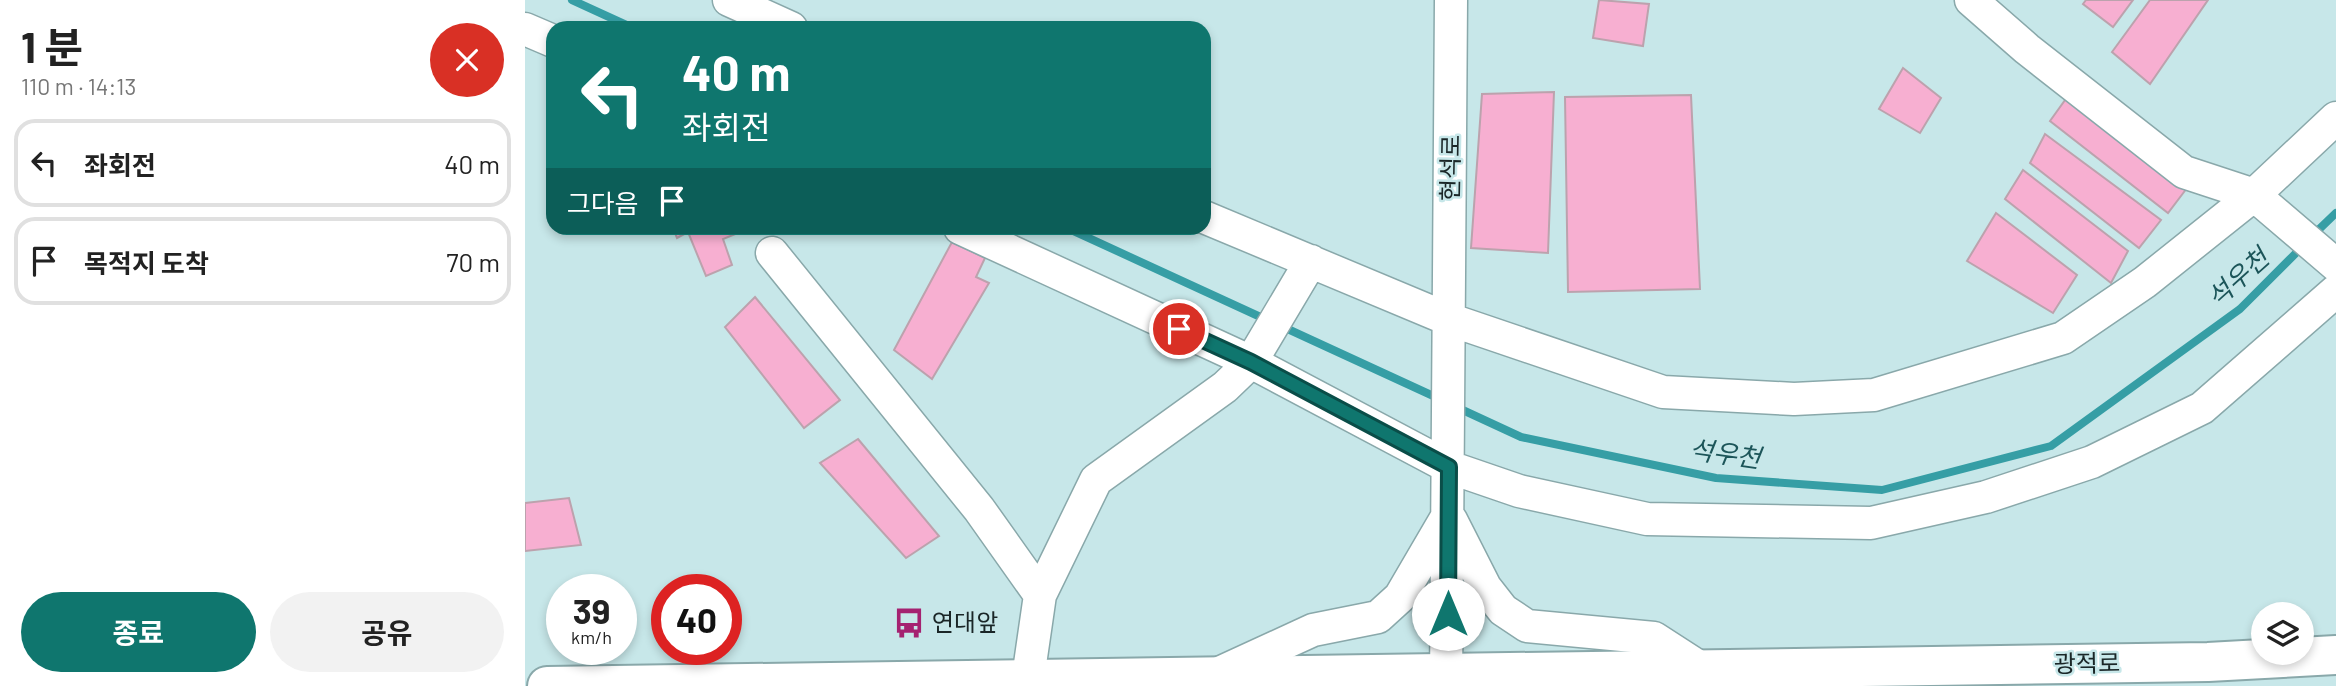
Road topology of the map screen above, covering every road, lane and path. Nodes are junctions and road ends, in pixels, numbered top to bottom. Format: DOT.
graph roads {
  1 [pos="729,0"];
  2 [pos="1971,0"];
  3 [pos="1453,1"];
  4 [pos="775,21"];
  5 [pos="525,29"];
  6 [pos="546,38"];
  7 [pos="2336,118"];
  8 [pos="2261,200"];
  9 [pos="1211,220"];
  10 [pos="975,235"];
  11 [pos="772,253"];
  12 [pos="1311,261"];
  13 [pos="2335,272"];
  14 [pos="1448,327"];
  15 [pos="1251,362"];
  16 [pos="1449,467"];
  17 [pos="1449,514"];
  18 [pos="1040,595"];
  19 [pos="2336,655"];
  20 [pos="2207,674"];
  21 [pos="1690,677"];
  22 [pos="1838,677"];
  23 [pos="1028,678"];
  24 [pos="1447,680"];
  25 [pos="1226,681"];
  26 [pos="547,686"];
  27 [pos="582,686"];
  1 -- 4 [label="street"];
  2 -- 8 [label="street"];
  3 -- 14 [label="street, 현석로"];
  5 -- 6 [label="street"];
  7 -- 8 [label="street"];
  8 -- 13 [label="street"];
  8 -- 14 [label="street"];
  9 -- 12 [label="street"];
  10 -- 15 [label="street"];
  11 -- 18 [label="street"];
  12 -- 14 [label="street"];
  12 -- 15 [label="street"];
  13 -- 16 [label="street"];
  14 -- 16 [label="street, 현석로"];
  15 -- 16 [label="street"];
  15 -- 18 [label="street"];
  16 -- 17 [label="street"];
  17 -- 21 [label="street"];
  17 -- 24 [label="street"];
  17 -- 25 [label="street"];
  18 -- 23 [label="street"];
  19 -- 20 [label="main road, 광적로"];
  20 -- 22 [label="main road, 광적로"];
  21 -- 22 [label="main road, 광적로"];
  21 -- 24 [label="main road, 광적로"];
  23 -- 25 [label="main road, 광적로"];
  23 -- 27 [label="main road, 광적로"];
  24 -- 25 [label="main road, 광적로"];
  26 -- 27 [label="main road, 광적로"];
}
